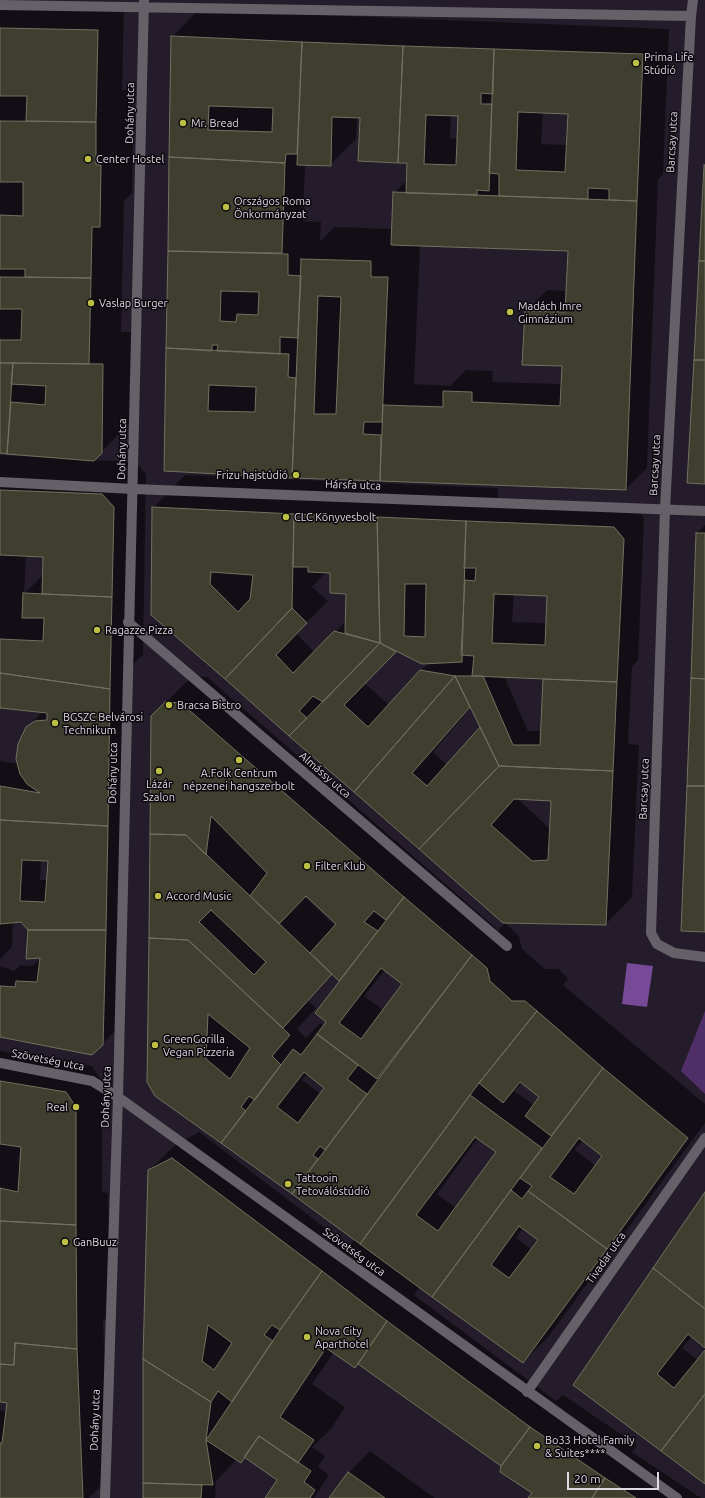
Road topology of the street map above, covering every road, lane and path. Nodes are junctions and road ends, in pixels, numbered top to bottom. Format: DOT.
graph roads {
  1 [pos="694,0"];
  2 [pos="144,4"];
  3 [pos="0,6"];
  4 [pos="691,16"];
  5 [pos="0,482"];
  6 [pos="133,489"];
  7 [pos="665,510"];
  8 [pos="705,511"];
  9 [pos="128,622"];
  10 [pos="507,946"];
  11 [pos="705,957"];
  12 [pos="0,1063"];
  13 [pos="118,1097"];
  14 [pos="705,1138"];
  15 [pos="527,1392"];
  16 [pos="105,1498"];
  17 [pos="677,1498"];
  1 -- 4 [label="street, Barcsay utca"];
  2 -- 3 [label="street"];
  2 -- 4 [label="street"];
  2 -- 6 [label="street, Dohány utca"];
  4 -- 7 [label="street, Barcsay utca"];
  5 -- 6 [label="street, Hársfa utca"];
  6 -- 7 [label="street, Hársfa utca"];
  6 -- 9 [label="street, Dohány utca"];
  7 -- 8 [label="street, Hársfa utca"];
  7 -- 11 [label="street, Barcsay utca"];
  9 -- 10 [label="street, Almássy utca"];
  9 -- 13 [label="street, Dohány utca"];
  12 -- 13 [label="street, Szövetség utca"];
  13 -- 15 [label="street, Szövetség utca"];
  13 -- 16 [label="street, Dohány utca"];
  14 -- 15 [label="street, Tivadar utca"];
  15 -- 17 [label="street, Szövetség utca"];
}
